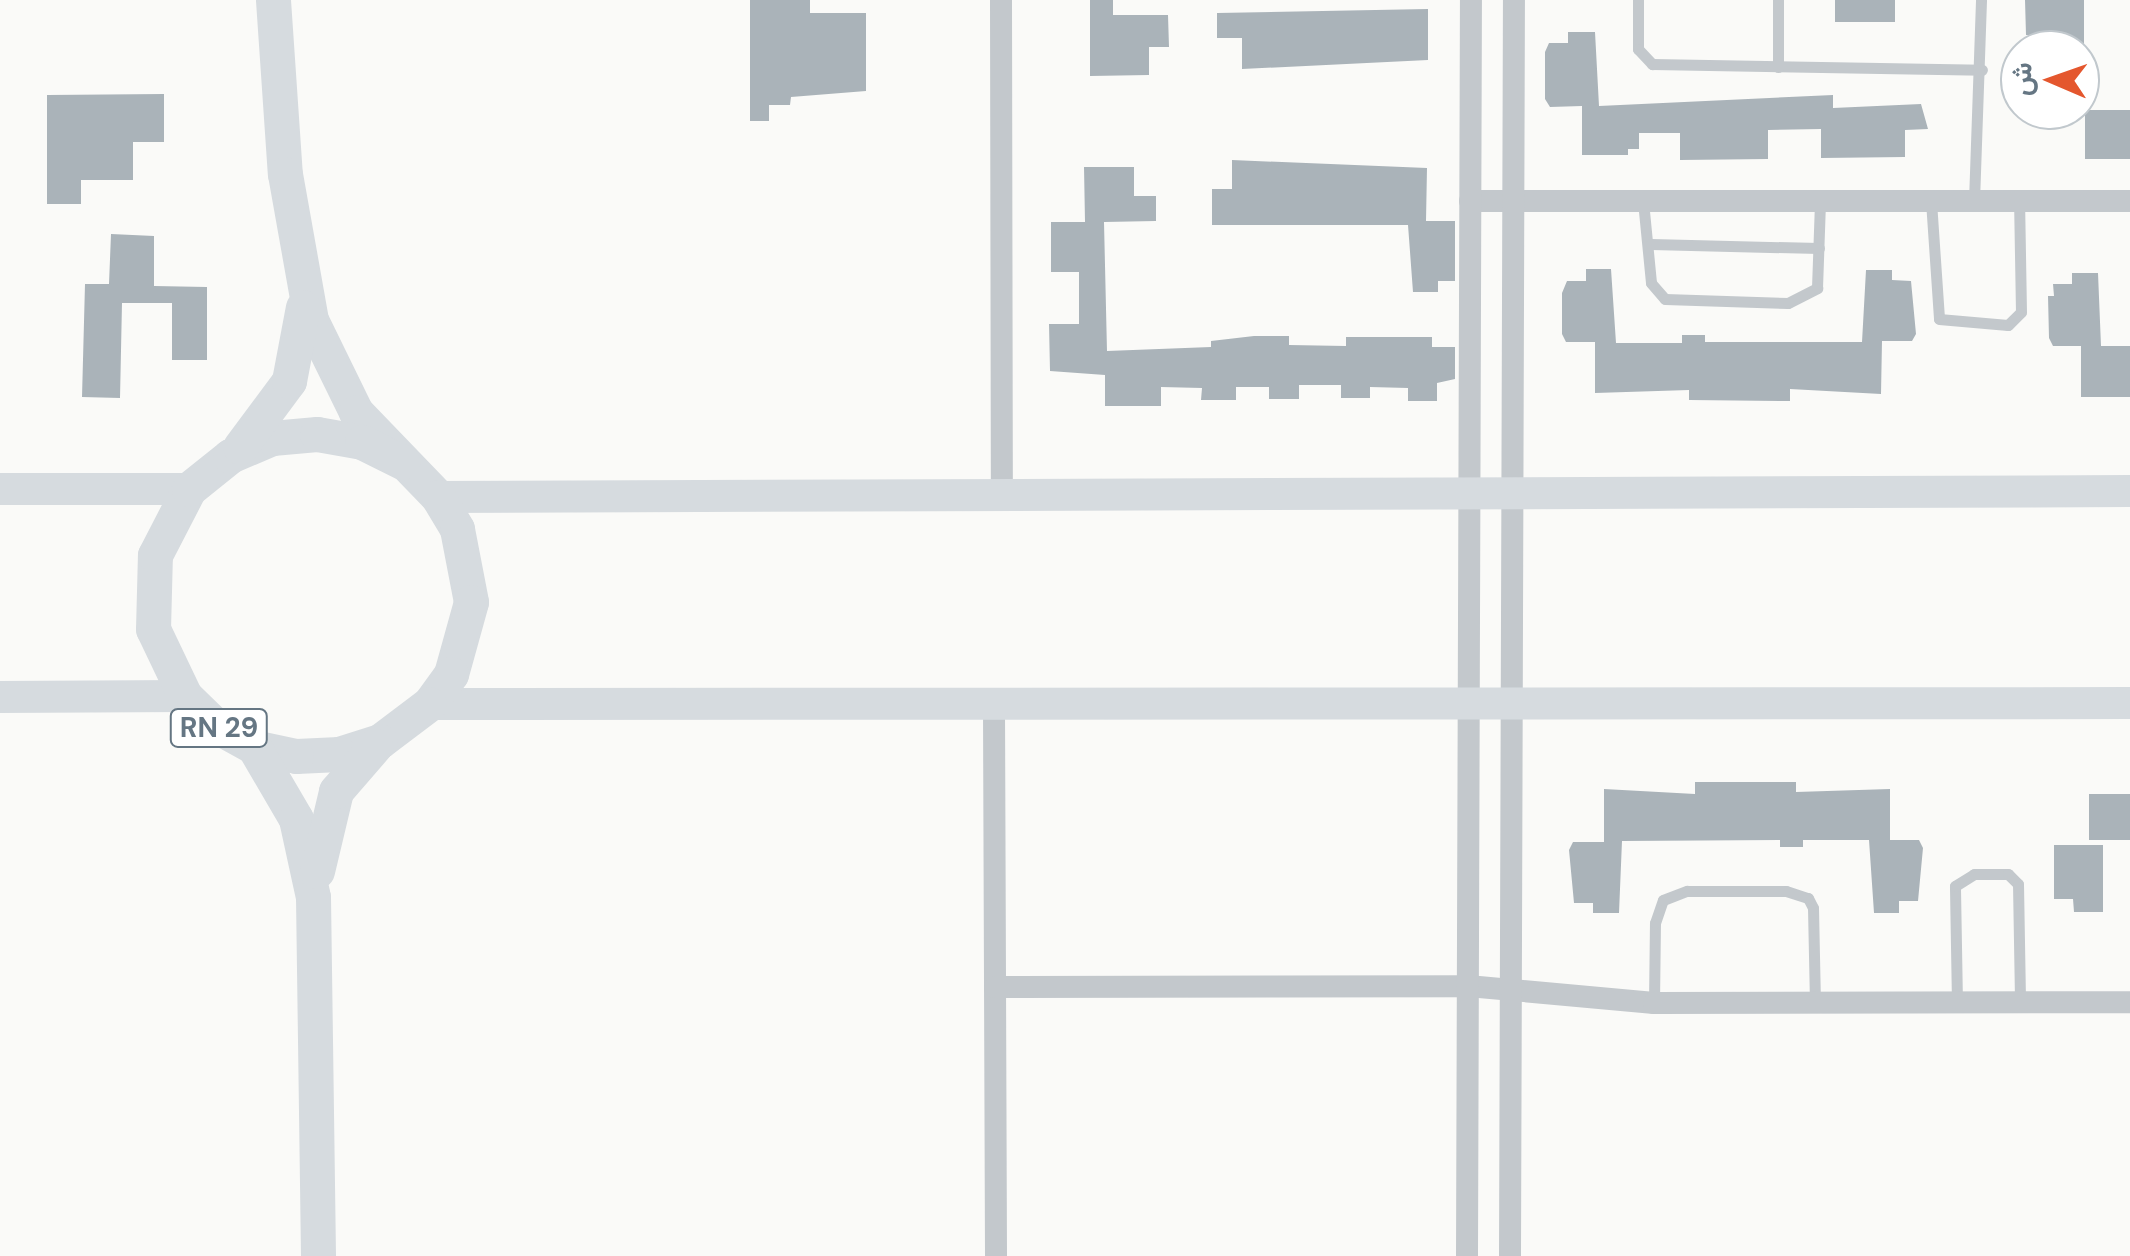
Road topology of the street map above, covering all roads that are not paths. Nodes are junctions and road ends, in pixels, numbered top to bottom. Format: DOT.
graph roads {
  1 [pos="273,0"];
  2 [pos="1001,0"];
  3 [pos="1471,0"];
  4 [pos="1514,0"];
  5 [pos="1638,0"];
  6 [pos="1778,0"];
  7 [pos="1981,0"];
  8 [pos="1778,68"];
  9 [pos="1982,70"];
  10 [pos="1470,201"];
  11 [pos="1514,201"];
  12 [pos="1643,201"];
  13 [pos="1820,201"];
  14 [pos="1931,201"];
  15 [pos="1974,201"];
  16 [pos="2019,201"];
  17 [pos="2130,201"];
  18 [pos="1651,244"];
  19 [pos="1820,248"];
  20 [pos="303,286"];
  21 [pos="230,456"];
  22 [pos="402,462"];
  23 [pos="0,489"];
  24 [pos="189,490"];
  25 [pos="2130,491"];
  26 [pos="1470,494"];
  27 [pos="1512,494"];
  28 [pos="1002,496"];
  29 [pos="438,497"];
  30 [pos="184,696"];
  31 [pos="0,697"];
  32 [pos="2130,703"];
  33 [pos="430,704"];
  34 [pos="994,708"];
  35 [pos="1469,708"];
  36 [pos="1511,708"];
  37 [pos="380,741"];
  38 [pos="254,747"];
  39 [pos="313,897"];
  40 [pos="1468,986"];
  41 [pos="995,987"];
  42 [pos="1511,990"];
  43 [pos="1957,1002"];
  44 [pos="2020,1002"];
  45 [pos="2130,1002"];
  46 [pos="1654,1003"];
  47 [pos="1816,1003"];
  48 [pos="318,1256"];
  49 [pos="996,1256"];
  50 [pos="1467,1256"];
  51 [pos="1510,1256"];
  1 -- 20 [label="main road, RN 29"];
  2 -- 28 [label="street"];
  3 -- 10 [label="street"];
  4 -- 11 [label="street"];
  5 -- 8 [label="lane"];
  6 -- 8 [label="lane"];
  7 -- 9 [label="lane"];
  8 -- 9 [label="lane"];
  9 -- 15 [label="lane"];
  10 -- 11 [label="street"];
  10 -- 26 [label="street"];
  11 -- 12 [label="street"];
  11 -- 27 [label="street"];
  12 -- 13 [label="street"];
  12 -- 18 [label="lane"];
  13 -- 14 [label="street"];
  13 -- 19 [label="lane"];
  14 -- 15 [label="street"];
  14 -- 16 [label="lane"];
  15 -- 16 [label="street"];
  16 -- 17 [label="street"];
  18 -- 19 [label="lane"];
  18 -- 19 [label="lane"];
  20 -- 21 [label="main road, RN 29"];
  20 -- 22 [label="main road, RN 29"];
  21 -- 22 [label="main road, RN 29"];
  21 -- 24 [label="main road, RN 29"];
  22 -- 29 [label="main road, RN 29"];
  23 -- 24 [label="main road"];
  24 -- 30 [label="main road, RN 29"];
  25 -- 27 [label="main road"];
  26 -- 27 [label="main road"];
  26 -- 28 [label="main road"];
  26 -- 35 [label="street"];
  27 -- 36 [label="street"];
  28 -- 29 [label="main road"];
  29 -- 33 [label="main road, RN 29"];
  30 -- 31 [label="main road"];
  30 -- 38 [label="main road, RN 29"];
  32 -- 36 [label="main road"];
  33 -- 34 [label="main road"];
  33 -- 37 [label="main road, RN 29"];
  34 -- 35 [label="main road"];
  34 -- 41 [label="street"];
  35 -- 36 [label="main road"];
  35 -- 40 [label="street"];
  36 -- 42 [label="street"];
  37 -- 38 [label="main road, RN 29"];
  37 -- 39 [label="main road, RN 29"];
  38 -- 39 [label="main road, RN 29"];
  39 -- 48 [label="main road, RN 29"];
  40 -- 41 [label="street"];
  40 -- 42 [label="street"];
  40 -- 50 [label="street"];
  41 -- 49 [label="street"];
  42 -- 46 [label="street"];
  42 -- 51 [label="street"];
  43 -- 44 [label="street"];
  43 -- 44 [label="lane"];
  43 -- 47 [label="street"];
  44 -- 45 [label="street"];
  46 -- 47 [label="street"];
  46 -- 47 [label="lane"];
}
